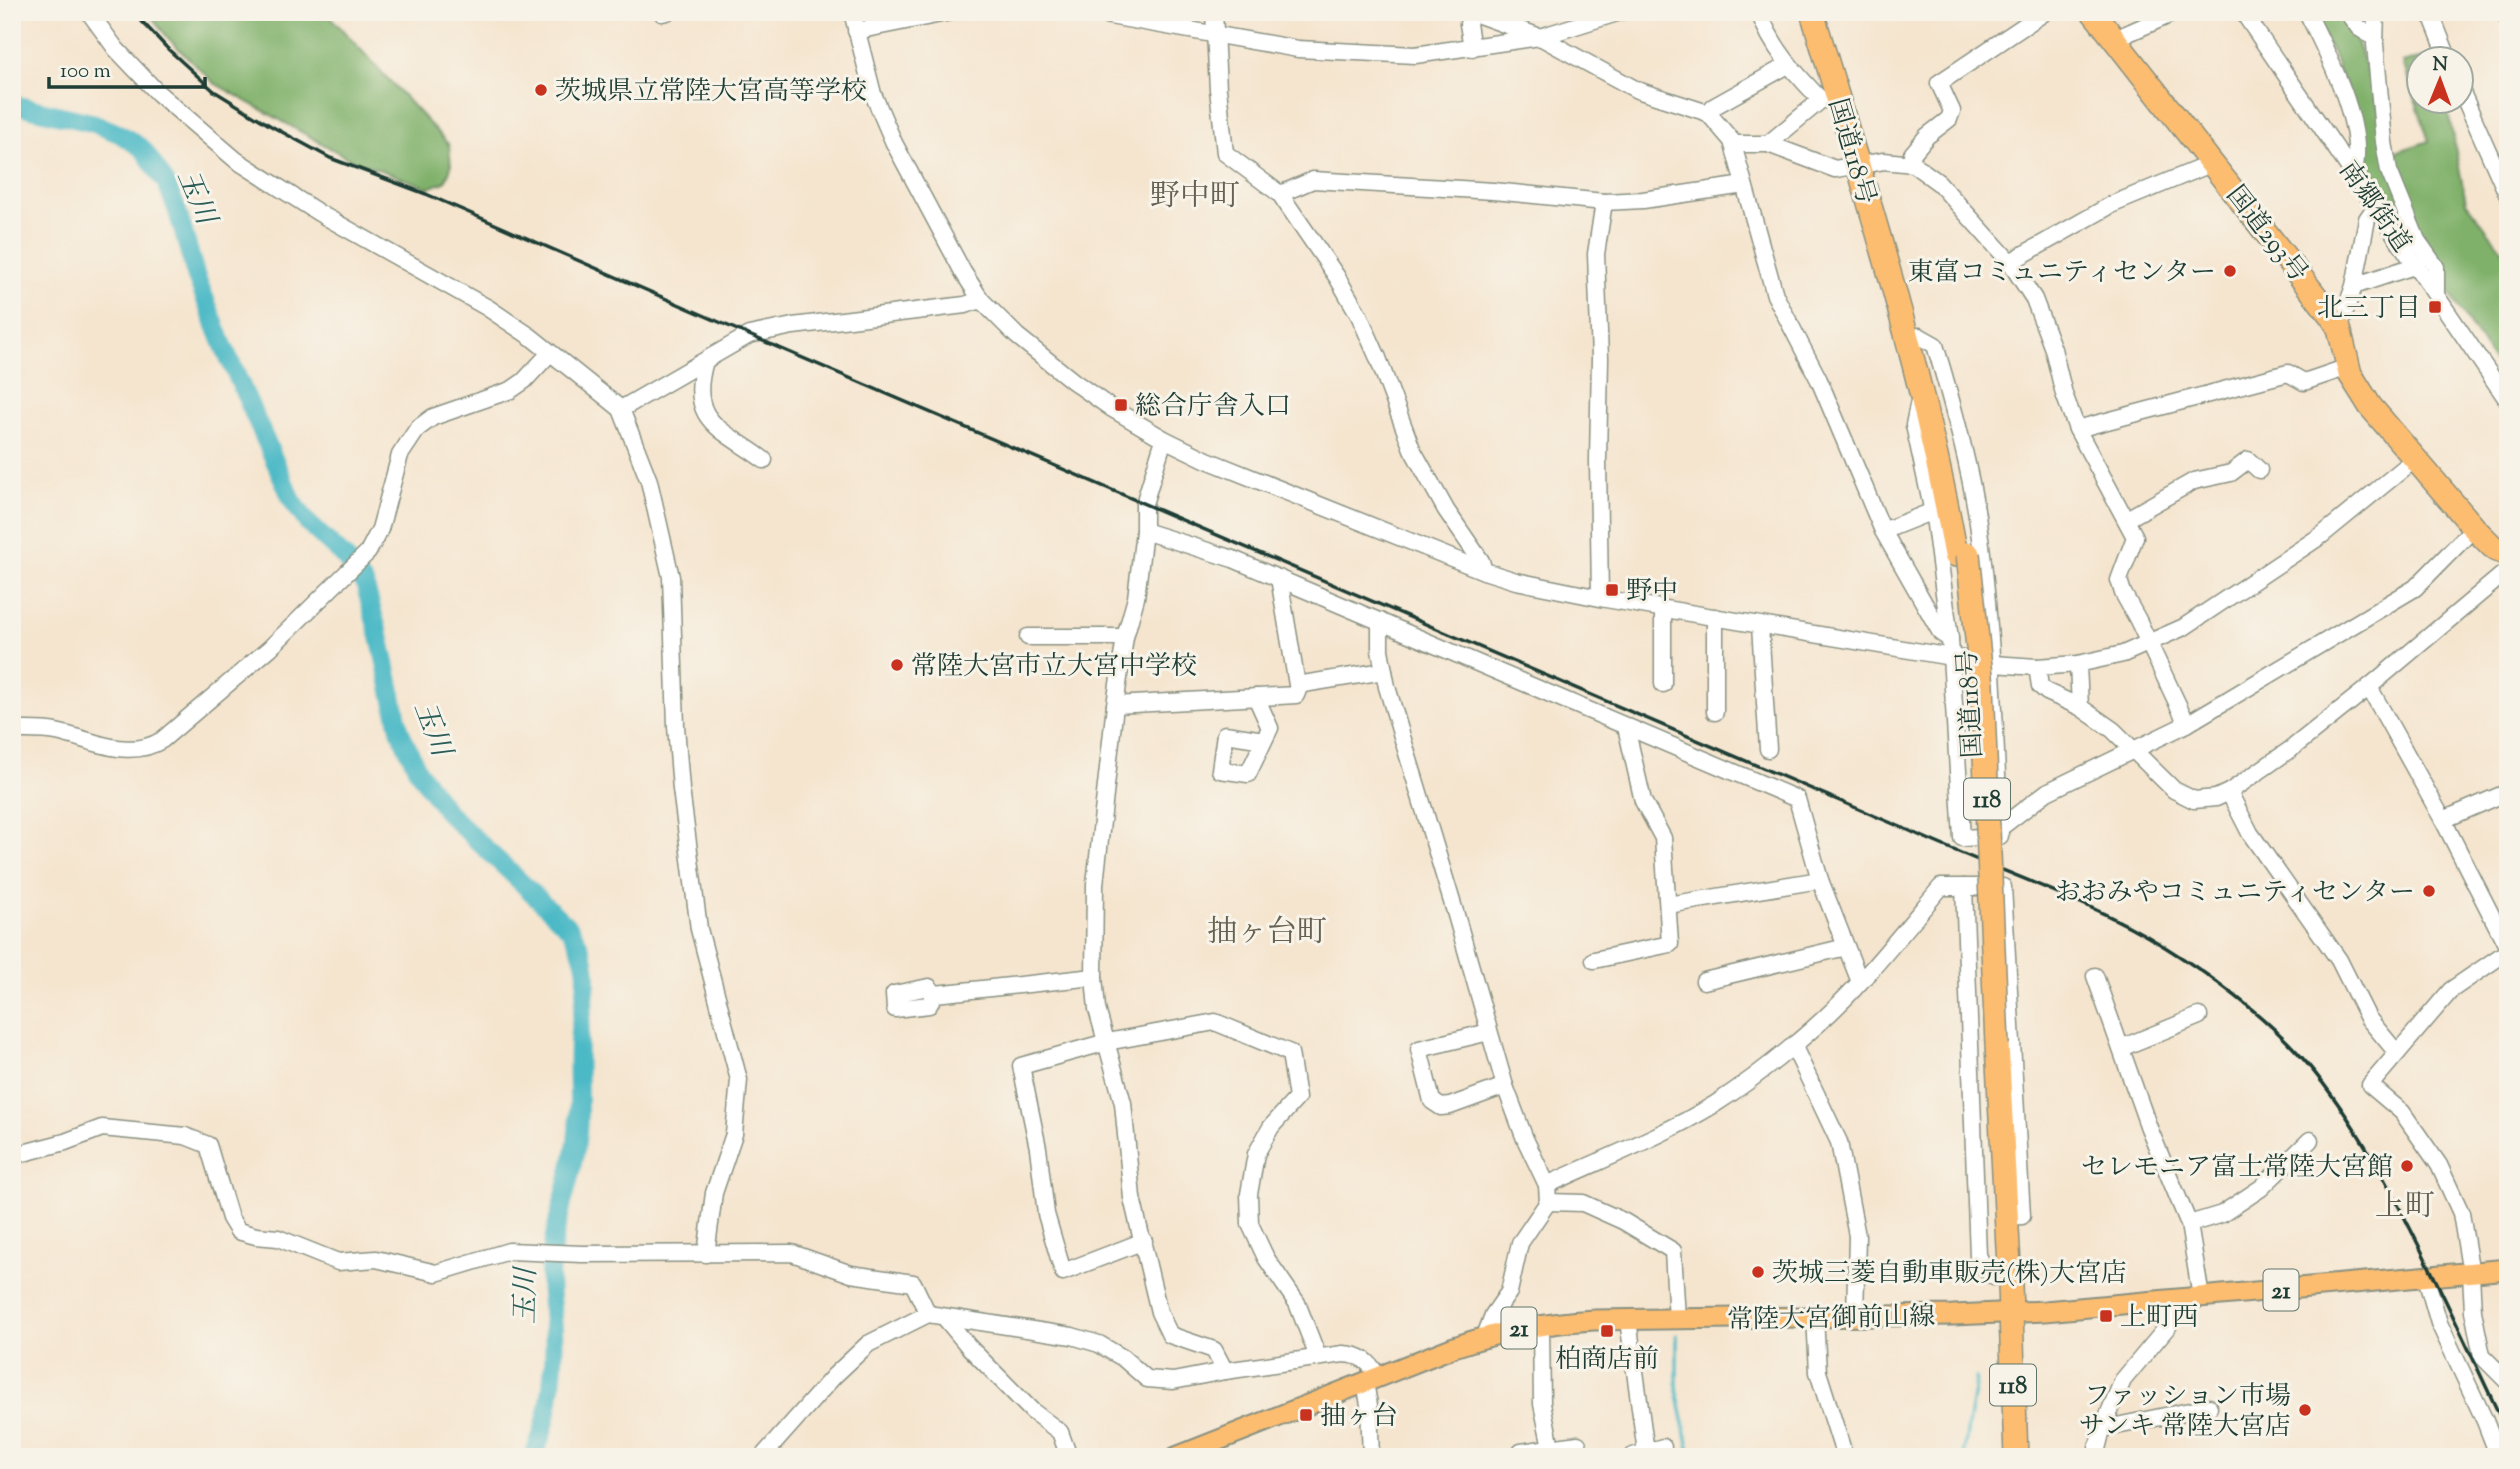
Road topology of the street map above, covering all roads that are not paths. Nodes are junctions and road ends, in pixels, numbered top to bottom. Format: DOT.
graph roads {
  1 [pos="89,12"];
  2 [pos="667,12"];
  3 [pos="852,12"];
  4 [pos="951,12"];
  5 [pos="1087,12"];
  6 [pos="1214,12"];
  7 [pos="1471,12"];
  8 [pos="1620,12"];
  9 [pos="1759,12"];
  10 [pos="1812,12"];
  11 [pos="1826,12"];
  12 [pos="2045,12"];
  13 [pos="2093,12"];
  14 [pos="2176,12"];
  15 [pos="2244,12"];
  16 [pos="2307,12"];
  17 [pos="2347,12"];
  18 [pos="2375,12"];
  19 [pos="2430,12"];
  20 [pos="2504,12"];
  21 [pos="662,13"];
  22 [pos="2508,20"];
  23 [pos="856,31"];
  24 [pos="1215,35"];
  25 [pos="1540,37"];
  26 [pos="2375,38"];
  27 [pos="2115,39"];
  28 [pos="2443,46"];
  29 [pos="1472,48"];
  30 [pos="1788,65"];
  31 [pos="1830,99"];
  32 [pos="1708,113"];
  33 [pos="2472,116"];
  34 [pos="1733,144"];
  35 [pos="1768,144"];
  36 [pos="2213,163"];
  37 [pos="1865,164"];
  38 [pos="1913,164"];
  39 [pos="2353,174"];
  40 [pos="1744,185"];
  41 [pos="1280,194"];
  42 [pos="2508,196"];
  43 [pos="1604,202"];
  44 [pos="2376,206"];
  45 [pos="2010,262"];
  46 [pos="2417,265"];
  47 [pos="2354,286"];
  48 [pos="2436,293"];
  49 [pos="981,300"];
  50 [pos="2339,328"];
  51 [pos="1919,336"];
  52 [pos="550,353"];
  53 [pos="705,361"];
  54 [pos="2348,367"];
  55 [pos="2508,401"];
  56 [pos="1924,402"];
  57 [pos="621,409"];
  58 [pos="2077,429"];
  59 [pos="1164,439"];
  60 [pos="2415,459"];
  61 [pos="764,460"];
  62 [pos="2259,470"];
  63 [pos="1933,512"];
  64 [pos="2127,519"];
  65 [pos="2474,528"];
  66 [pos="1144,531"];
  67 [pos="1883,531"];
  68 [pos="2508,554"];
  69 [pos="1962,555"];
  70 [pos="2508,570"];
  71 [pos="1484,571"];
  72 [pos="1279,578"];
  73 [pos="1600,598"];
  74 [pos="1663,608"];
  75 [pos="1715,617"];
  76 [pos="1380,621"];
  77 [pos="1760,626"];
  78 [pos="1028,637"];
  79 [pos="1125,637"];
  80 [pos="1950,639"];
  81 [pos="2150,644"];
  82 [pos="1952,658"];
  83 [pos="1993,664"];
  84 [pos="2078,664"];
  85 [pos="2036,667"];
  86 [pos="1384,671"];
  87 [pos="1663,684"];
  88 [pos="1300,685"];
  89 [pos="2369,687"];
  90 [pos="1256,697"];
  91 [pos="1115,705"];
  92 [pos="2080,707"];
  93 [pos="1715,712"];
  94 [pos="2187,724"];
  95 [pos="1626,727"];
  96 [pos="12,730"];
  97 [pos="1264,740"];
  98 [pos="1768,749"];
  99 [pos="2134,749"];
  100 [pos="2229,792"];
  101 [pos="2508,792"];
  102 [pos="2443,820"];
  103 [pos="2000,828"];
  104 [pos="1819,880"];
  105 [pos="1964,887"];
  106 [pos="1668,905"];
  107 [pos="2506,941"];
  108 [pos="1846,947"];
  109 [pos="1594,960"];
  110 [pos="2095,976"];
  111 [pos="1094,977"];
  112 [pos="1704,981"];
  113 [pos="1860,982"];
  114 [pos="936,994"];
  115 [pos="2199,1016"];
  116 [pos="1489,1032"];
  117 [pos="1107,1042"];
  118 [pos="1793,1045"];
  119 [pos="1991,1045"];
  120 [pos="2121,1048"];
  121 [pos="2397,1053"];
  122 [pos="1505,1086"];
  123 [pos="2310,1140"];
  124 [pos="12,1156"];
  125 [pos="1547,1185"];
  126 [pos="1548,1202"];
  127 [pos="2007,1217"];
  128 [pos="2189,1224"];
  129 [pos="1144,1241"];
  130 [pos="706,1254"];
  131 [pos="2508,1269"];
  132 [pos="2471,1274"];
  133 [pos="1994,1277"];
  134 [pos="2426,1278"];
  135 [pos="2201,1297"];
  136 [pos="2169,1300"];
  137 [pos="2003,1313"];
  138 [pos="928,1314"];
  139 [pos="1855,1316"];
  140 [pos="1815,1317"];
  141 [pos="945,1318"];
  142 [pos="1677,1319"];
  143 [pos="1628,1320"];
  144 [pos="1541,1324"];
  145 [pos="1485,1336"];
  146 [pos="1318,1357"];
  147 [pos="1225,1371"];
  148 [pos="1372,1380"];
  149 [pos="2508,1382"];
  150 [pos="2209,1407"];
  151 [pos="2102,1429"];
  152 [pos="1552,1447"];
  153 [pos="1663,1447"];
  154 [pos="1639,1454"];
  155 [pos="2014,1455"];
  156 [pos="762,1457"];
  157 [pos="1069,1457"];
  158 [pos="1176,1457"];
  159 [pos="1371,1457"];
  160 [pos="1521,1457"];
  161 [pos="1580,1457"];
  162 [pos="1845,1457"];
  163 [pos="2095,1457"];
  164 [pos="2499,1457"];
  1 -- 52 [label="street"];
  2 -- 21 [label="street"];
  3 -- 23 [label="street"];
  4 -- 23 [label="street"];
  5 -- 24 [label="street"];
  6 -- 24 [label="street"];
  7 -- 25 [label="street"];
  7 -- 29 [label="street"];
  8 -- 25 [label="street"];
  9 -- 30 [label="street"];
  10 -- 31 [label="highway, 国道118号 / 118"];
  11 -- 37 [label="highway, 国道118号 / 118"];
  12 -- 38 [label="street"];
  13 -- 27 [label="highway, 国道293号"];
  14 -- 27 [label="street"];
  15 -- 39 [label="street, 南郷街道"];
  16 -- 39 [label="street"];
  17 -- 26 [label="street"];
  18 -- 26 [label="street"];
  19 -- 28 [label="street"];
  20 -- 22 [label="street"];
  23 -- 49 [label="street"];
  24 -- 29 [label="street"];
  24 -- 41 [label="street"];
  25 -- 29 [label="street"];
  25 -- 32 [label="street"];
  26 -- 48 [label="street"];
  27 -- 36 [label="highway, 国道293号"];
  30 -- 31 [label="street"];
  30 -- 32 [label="street"];
  31 -- 35 [label="street"];
  31 -- 37 [label="highway, 国道118号 / 118"];
  32 -- 34 [label="street"];
  33 -- 42 [label="street"];
  34 -- 35 [label="street"];
  34 -- 40 [label="street"];
  35 -- 37 [label="street"];
  36 -- 45 [label="street"];
  36 -- 50 [label="highway, 国道293号"];
  37 -- 38 [label="street"];
  37 -- 51 [label="highway, 国道118号 / 118"];
  37 -- 56 [label="highway, 国道118号 / 118"];
  38 -- 45 [label="street"];
  39 -- 44 [label="street, 南郷街道"];
  40 -- 43 [label="street"];
  40 -- 67 [label="street"];
  41 -- 43 [label="street"];
  41 -- 71 [label="street"];
  43 -- 73 [label="street"];
  44 -- 46 [label="street, 南郷街道"];
  44 -- 47 [label="street"];
  45 -- 58 [label="street"];
  46 -- 47 [label="street"];
  46 -- 48 [label="street, 南郷街道"];
  47 -- 50 [label="street"];
  48 -- 55 [label="street, 南郷街道"];
  49 -- 53 [label="street"];
  49 -- 59 [label="street"];
  50 -- 54 [label="highway, 国道293号"];
  51 -- 69 [label="highway, 国道118号 / 118"];
  51 -- 83 [label="street"];
  52 -- 57 [label="street"];
  52 -- 96 [label="street"];
  53 -- 57 [label="street"];
  53 -- 61 [label="street"];
  54 -- 58 [label="street"];
  54 -- 60 [label="highway, 国道293号"];
  56 -- 63 [label="street"];
  56 -- 69 [label="highway, 国道118号 / 118"];
  57 -- 130 [label="street"];
  58 -- 64 [label="street"];
  59 -- 66 [label="street"];
  59 -- 71 [label="street"];
  60 -- 65 [label="highway, 国道293号"];
  60 -- 81 [label="street"];
  62 -- 64 [label="street"];
  63 -- 67 [label="street"];
  63 -- 80 [label="street"];
  64 -- 81 [label="street"];
  65 -- 68 [label="highway, 国道293号"];
  65 -- 94 [label="street"];
  66 -- 72 [label="street"];
  66 -- 79 [label="street"];
  67 -- 80 [label="street"];
  69 -- 119 [label="highway, 国道118号 / 118"];
  70 -- 89 [label="street"];
  71 -- 73 [label="street"];
  72 -- 76 [label="street"];
  72 -- 88 [label="street"];
  73 -- 74 [label="street"];
  74 -- 75 [label="street"];
  74 -- 87 [label="street"];
  75 -- 77 [label="street"];
  75 -- 93 [label="street"];
  76 -- 86 [label="street"];
  76 -- 95 [label="street"];
  77 -- 82 [label="street"];
  77 -- 98 [label="street"];
  78 -- 79 [label="street"];
  79 -- 91 [label="street"];
  80 -- 82 [label="street"];
  81 -- 84 [label="street"];
  81 -- 94 [label="street"];
  82 -- 83 [label="street"];
  82 -- 103 [label="street"];
  83 -- 85 [label="street"];
  83 -- 103 [label="street"];
  84 -- 85 [label="street"];
  84 -- 92 [label="street"];
  85 -- 92 [label="street"];
  86 -- 88 [label="street"];
  86 -- 116 [label="street"];
  88 -- 90 [label="street"];
  89 -- 100 [label="street"];
  89 -- 102 [label="street"];
  90 -- 91 [label="street"];
  90 -- 97 [label="street"];
  91 -- 111 [label="street"];
  92 -- 99 [label="street"];
  94 -- 99 [label="street"];
  95 -- 104 [label="street"];
  95 -- 106 [label="street"];
  99 -- 100 [label="street"];
  99 -- 103 [label="street"];
  100 -- 121 [label="street"];
  101 -- 102 [label="street"];
  102 -- 107 [label="street"];
  104 -- 106 [label="street"];
  104 -- 108 [label="street"];
  105 -- 113 [label="street"];
  105 -- 127 [label="street"];
  105 -- 133 [label="street"];
  106 -- 109 [label="street"];
  107 -- 121 [label="street"];
  108 -- 112 [label="street"];
  108 -- 113 [label="street"];
  110 -- 120 [label="street"];
  111 -- 114 [label="street"];
  111 -- 117 [label="street"];
  113 -- 118 [label="street"];
  115 -- 120 [label="street"];
  116 -- 122 [label="street"];
  116 -- 122 [label="street"];
  117 -- 129 [label="street"];
  117 -- 129 [label="street"];
  117 -- 146 [label="street"];
  118 -- 125 [label="street"];
  118 -- 139 [label="street"];
  119 -- 127 [label="highway, 国道118号 / 118"];
  119 -- 133 [label="highway, 国道118号 / 118"];
  120 -- 128 [label="street"];
  121 -- 132 [label="street"];
  122 -- 125 [label="street"];
  123 -- 128 [label="street"];
  124 -- 130 [label="street"];
  125 -- 126 [label="street"];
  126 -- 142 [label="street"];
  126 -- 145 [label="street"];
  127 -- 137 [label="highway, 国道118号 / 118"];
  128 -- 135 [label="street"];
  129 -- 147 [label="street"];
  130 -- 138 [label="street"];
  131 -- 132 [label="main road, 常陸大宮御前山線 / 21"];
  132 -- 134 [label="main road, 常陸大宮御前山線 / 21"];
  132 -- 149 [label="street"];
  133 -- 137 [label="highway, 国道118号 / 118"];
  134 -- 135 [label="main road, 常陸大宮御前山線 / 21"];
  134 -- 164 [label="street"];
  135 -- 136 [label="main road, 常陸大宮御前山線 / 21"];
  136 -- 137 [label="main road, 常陸大宮御前山線 / 21"];
  136 -- 151 [label="street"];
  137 -- 139 [label="main road, 常陸大宮御前山線 / 21"];
  137 -- 155 [label="highway, 国道118号 / 118"];
  138 -- 141 [label="street"];
  138 -- 156 [label="street"];
  139 -- 140 [label="main road, 常陸大宮御前山線 / 21"];
  140 -- 142 [label="main road, 常陸大宮御前山線 / 21"];
  140 -- 162 [label="street"];
  141 -- 147 [label="street"];
  141 -- 157 [label="street"];
  142 -- 143 [label="main road, 常陸大宮御前山線 / 21"];
  143 -- 144 [label="main road, 常陸大宮御前山線 / 21"];
  143 -- 154 [label="street"];
  144 -- 145 [label="main road, 常陸大宮御前山線 / 21"];
  144 -- 152 [label="street"];
  145 -- 148 [label="main road, 常陸大宮御前山線 / 21"];
  146 -- 147 [label="street"];
  146 -- 148 [label="street"];
  148 -- 158 [label="main road, 常陸大宮御前山線 / 21"];
  148 -- 159 [label="street"];
  150 -- 151 [label="street"];
  151 -- 163 [label="street"];
  152 -- 160 [label="street"];
  152 -- 161 [label="street"];
  153 -- 154 [label="street"];
}
